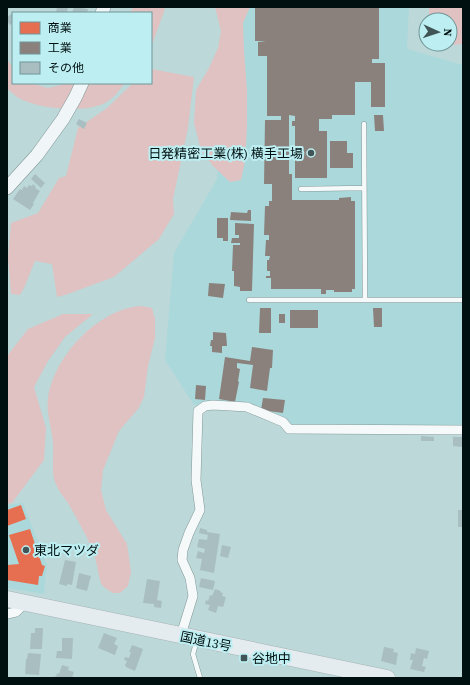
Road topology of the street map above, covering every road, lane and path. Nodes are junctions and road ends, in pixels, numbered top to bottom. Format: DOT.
graph roads {
  1 [pos="82,84"];
  2 [pos="364,124"];
  3 [pos="7,188"];
  4 [pos="364,188"];
  5 [pos="301,189"];
  6 [pos="249,300"];
  7 [pos="365,300"];
  8 [pos="463,300"];
  9 [pos="463,430"];
  10 [pos="7,599"];
  11 [pos="26,603"];
  12 [pos="7,614"];
  13 [pos="181,635"];
  14 [pos="197,639"];
  15 [pos="200,678"];
  16 [pos="387,678"];
  1 -- 3 [label="street"];
  2 -- 4 [label="lane"];
  4 -- 5 [label="lane"];
  4 -- 7 [label="lane"];
  6 -- 7 [label="lane"];
  7 -- 8 [label="lane"];
  9 -- 13 [label="street"];
  10 -- 11 [label="highway, 国道13号"];
  11 -- 12 [label="street"];
  11 -- 13 [label="highway, 国道13号"];
  13 -- 14 [label="highway, 国道13号"];
  14 -- 15 [label="lane"];
  14 -- 16 [label="highway, 国道13号"];
}
